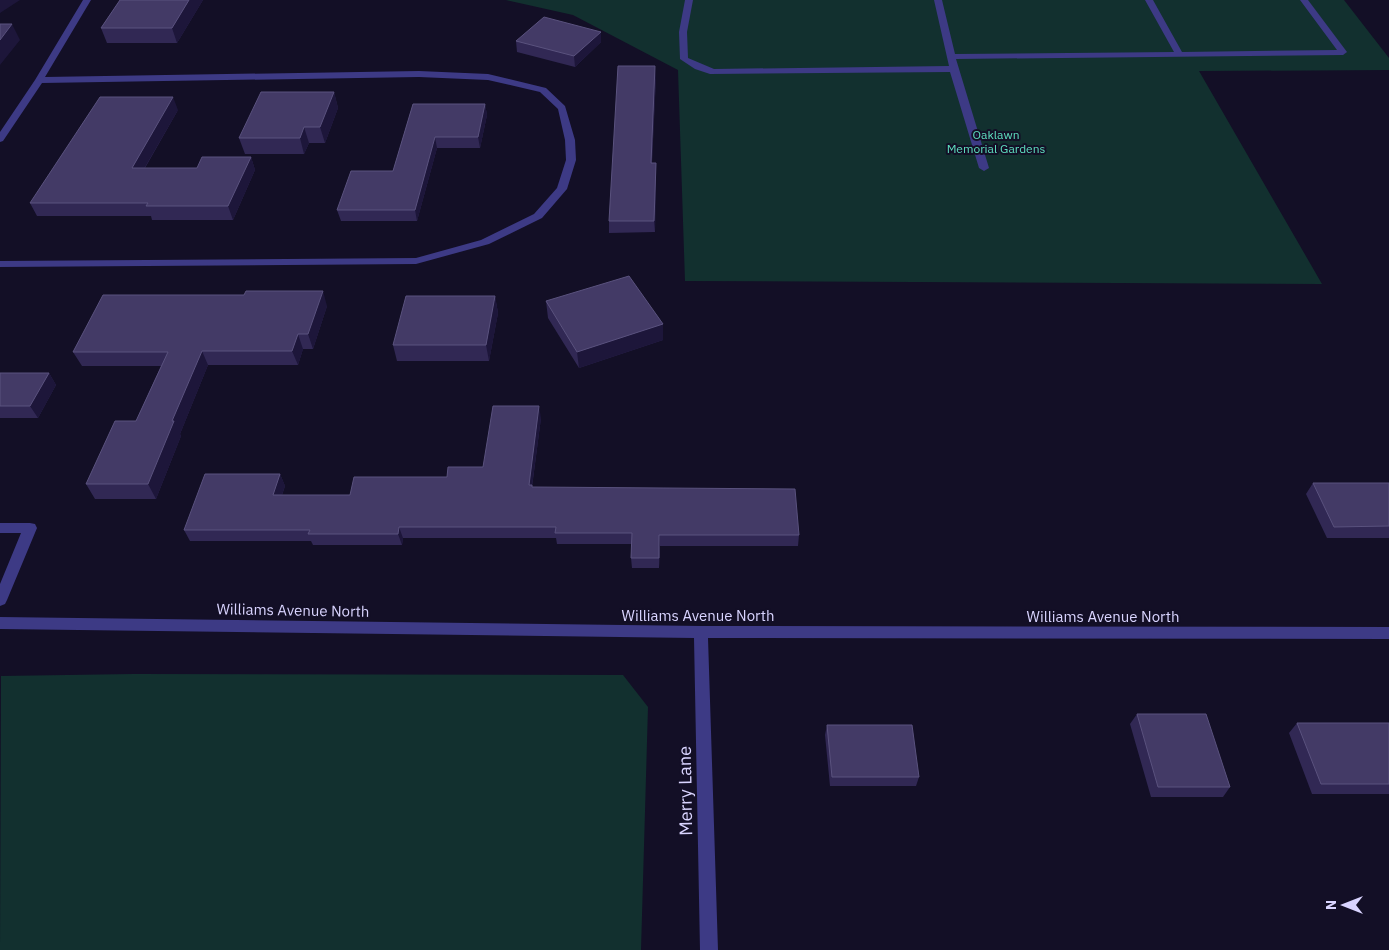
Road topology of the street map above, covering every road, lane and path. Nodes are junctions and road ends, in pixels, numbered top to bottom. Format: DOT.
graph roads {
  1 [pos="87,0"];
  2 [pos="689,0"];
  3 [pos="938,0"];
  4 [pos="1149,0"];
  5 [pos="1304,0"];
  6 [pos="1180,55"];
  7 [pos="952,57"];
  8 [pos="954,69"];
  9 [pos="39,80"];
  10 [pos="0,139"];
  11 [pos="984,168"];
  12 [pos="0,264"];
  13 [pos="0,528"];
  14 [pos="0,600"];
  15 [pos="3,623"];
  16 [pos="701,632"];
  17 [pos="1389,634"];
  18 [pos="709,950"];
  1 -- 9 [label="street"];
  2 -- 8 [label="street"];
  3 -- 7 [label="street"];
  4 -- 6 [label="street"];
  5 -- 6 [label="street"];
  6 -- 7 [label="street"];
  7 -- 8 [label="street"];
  8 -- 11 [label="street"];
  9 -- 10 [label="street"];
  9 -- 12 [label="street"];
  13 -- 14 [label="street"];
  15 -- 16 [label="street, Williams Avenue North"];
  16 -- 17 [label="street, Williams Avenue North"];
  16 -- 18 [label="street, Merry Lane"];
}
